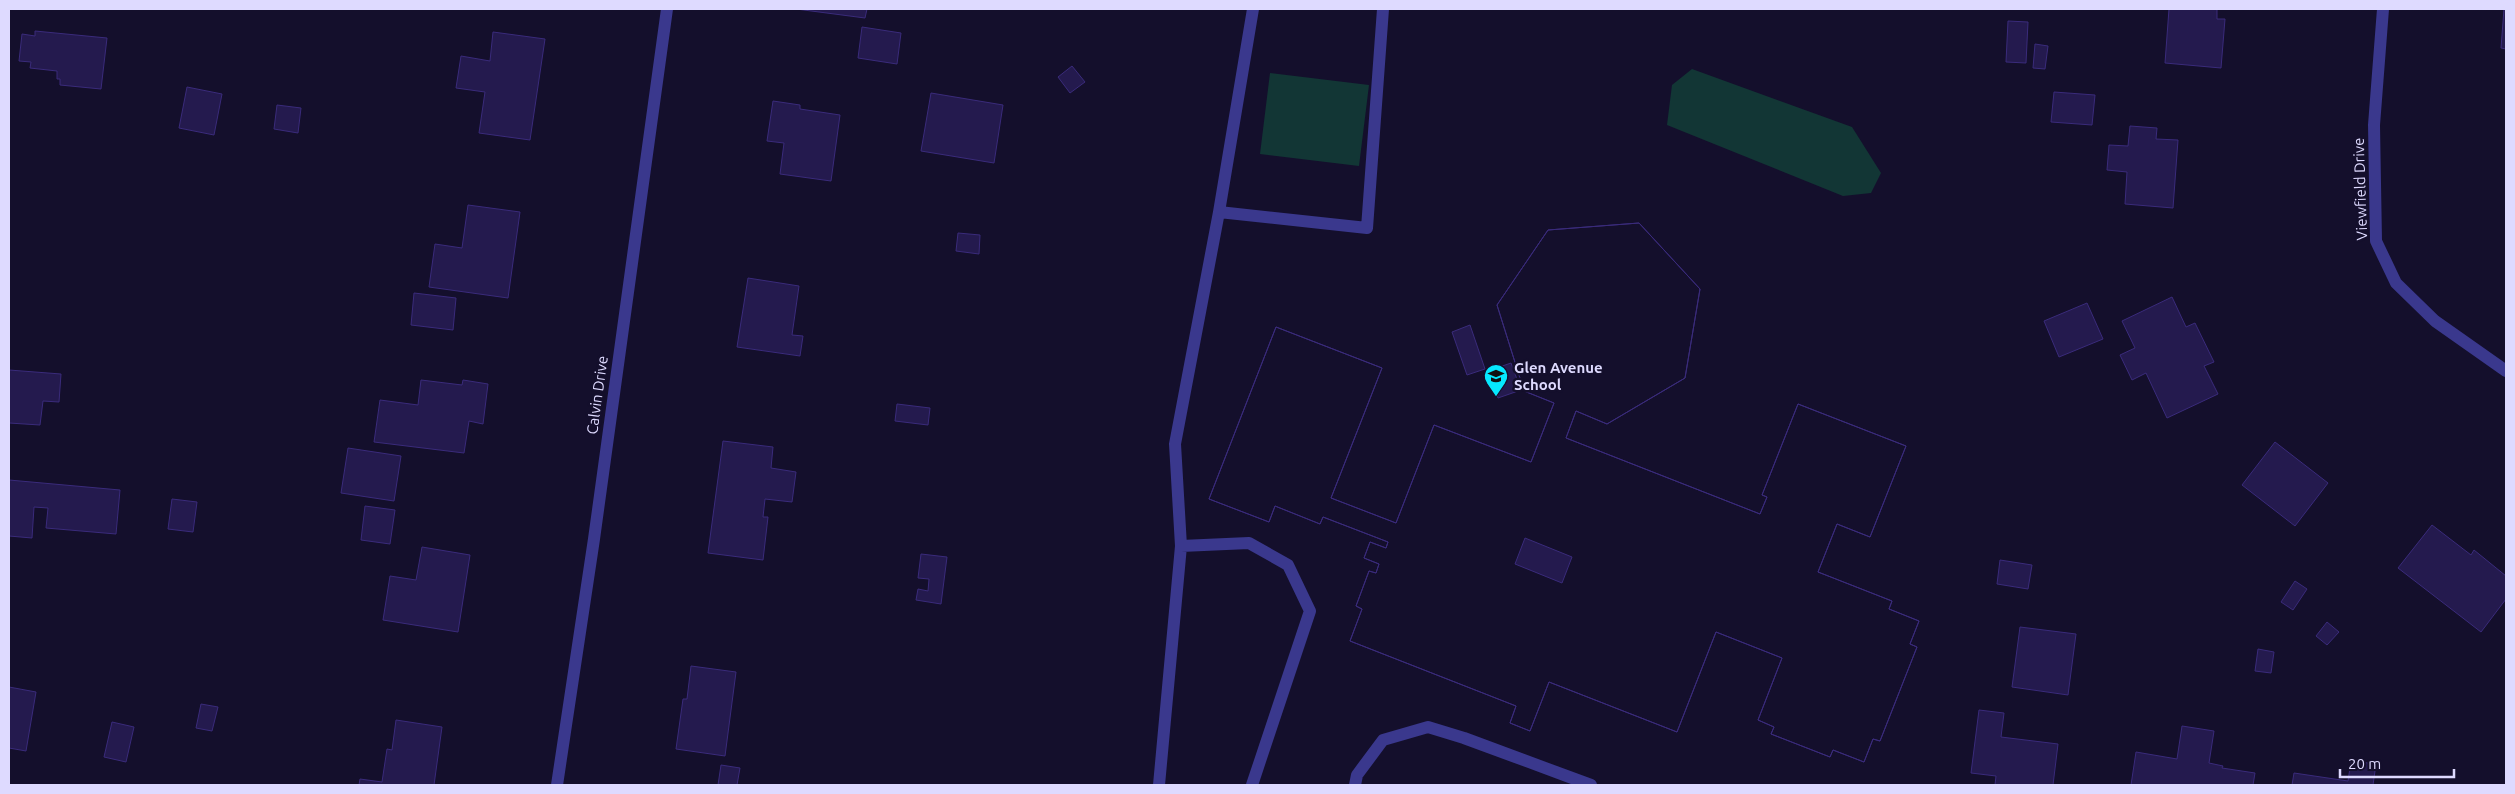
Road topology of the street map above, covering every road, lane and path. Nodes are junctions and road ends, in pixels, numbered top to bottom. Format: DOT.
graph roads {
  1 [pos="667,9"];
  2 [pos="1253,9"];
  3 [pos="1383,9"];
  4 [pos="2383,9"];
  5 [pos="1220,212"];
  6 [pos="2506,371"];
  7 [pos="1181,546"];
  8 [pos="557,785"];
  9 [pos="1159,785"];
  10 [pos="1252,785"];
  11 [pos="1355,785"];
  12 [pos="1591,785"];
  1 -- 8 [label="street, Calvin Drive"];
  2 -- 5 [label="street"];
  3 -- 5 [label="street"];
  4 -- 6 [label="street, Viewfield Drive"];
  5 -- 7 [label="street"];
  7 -- 9 [label="street"];
  7 -- 10 [label="street"];
  11 -- 12 [label="street"];
}
